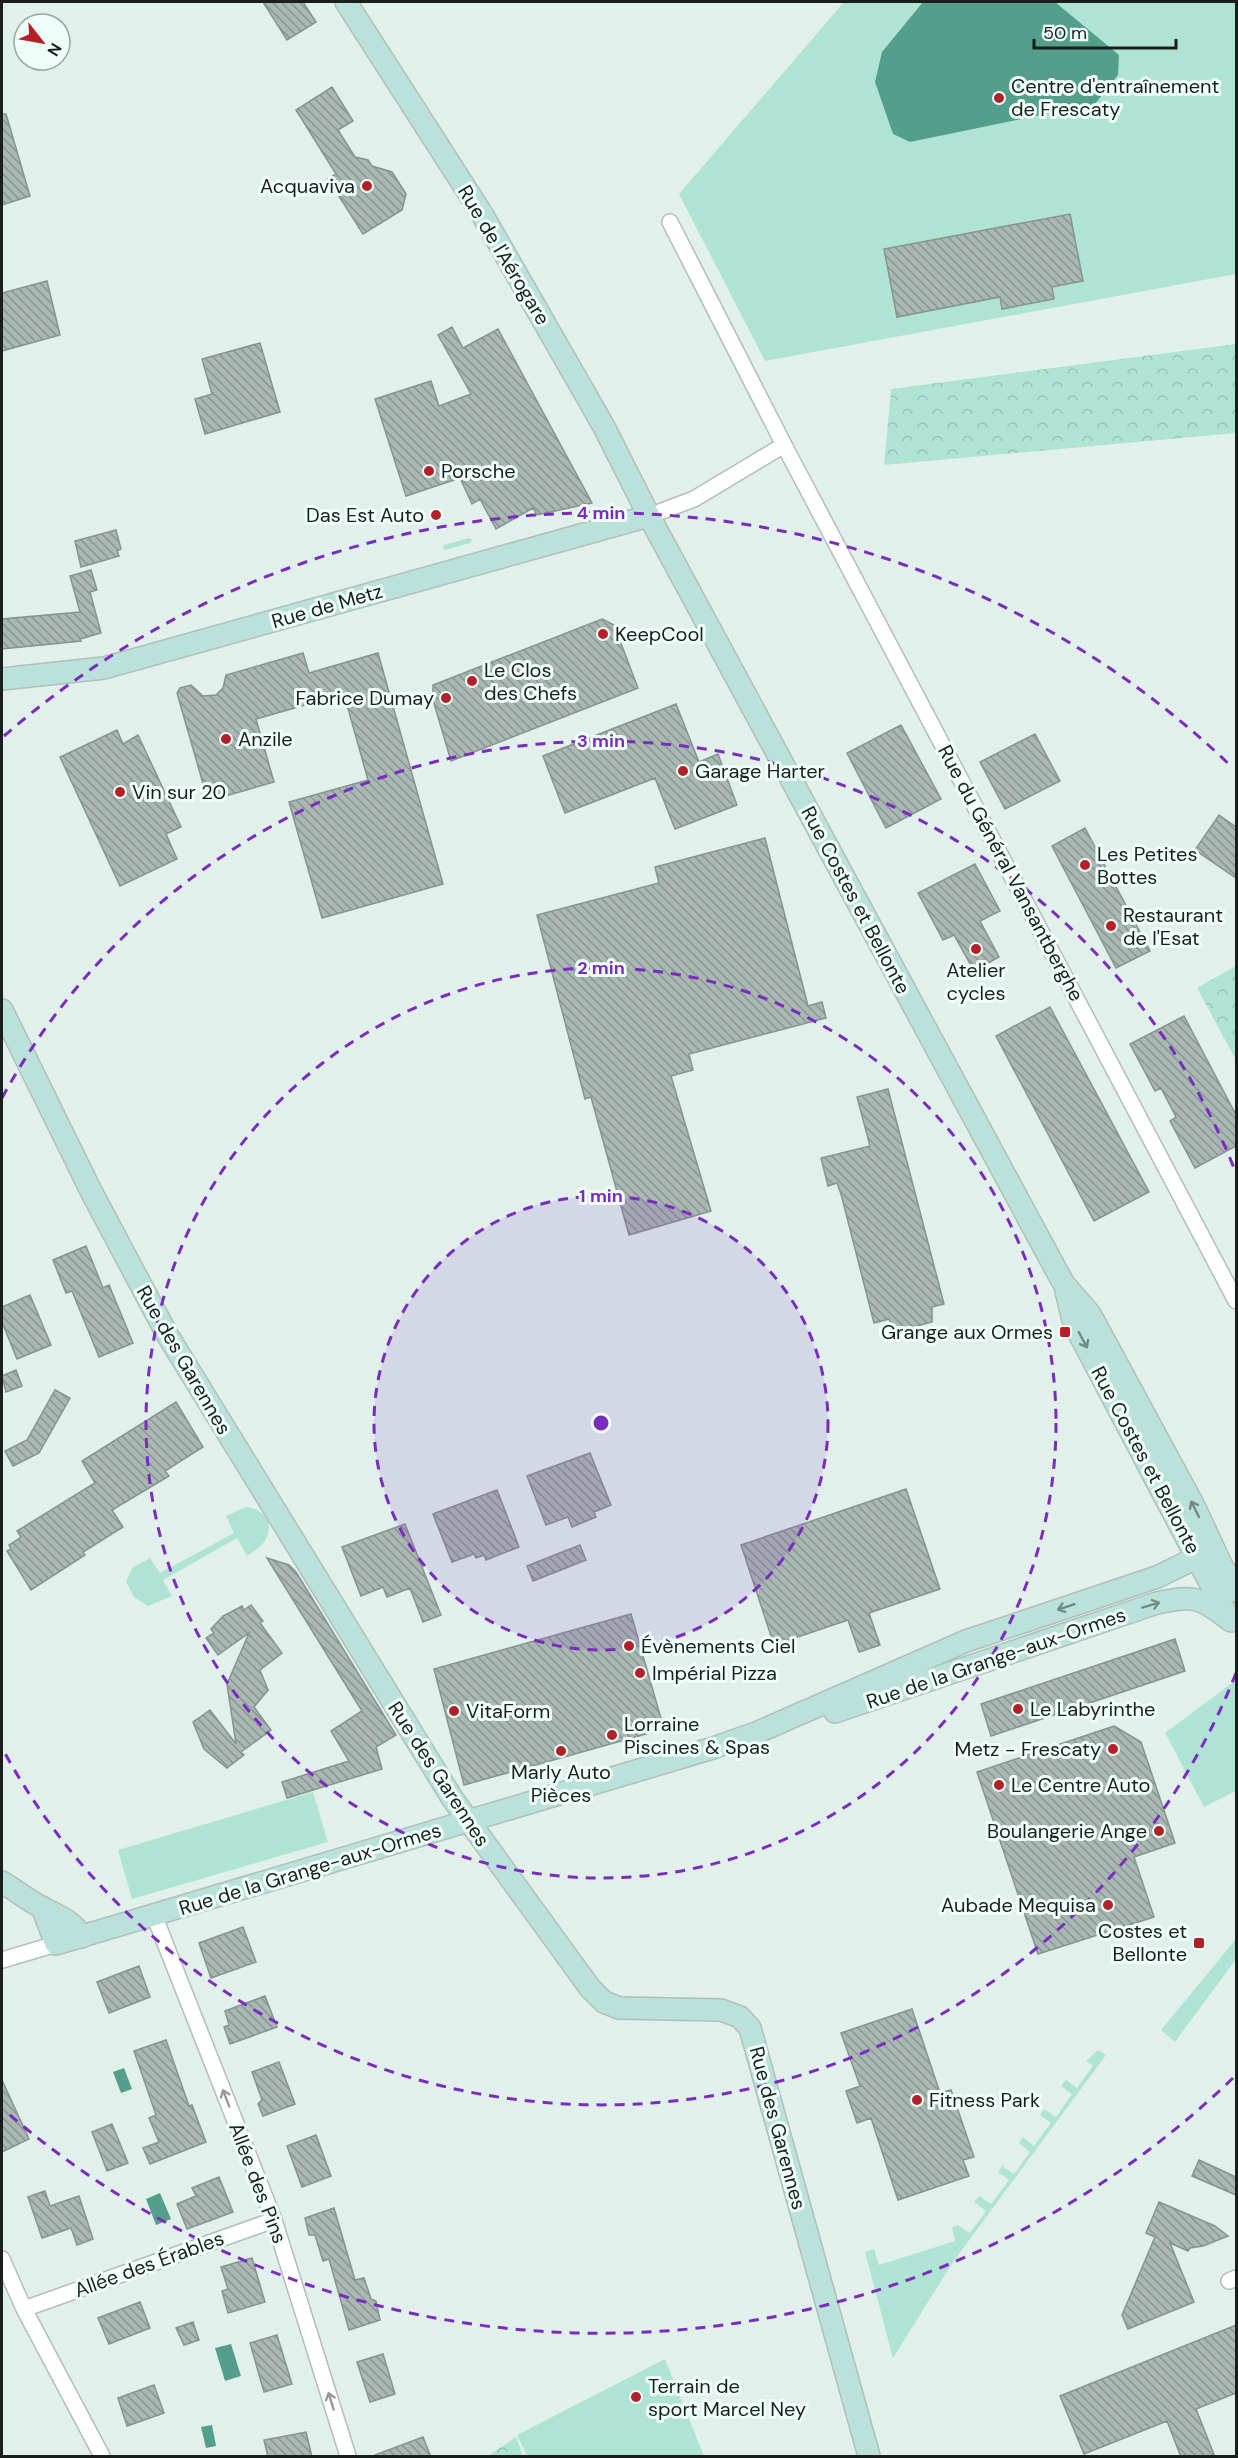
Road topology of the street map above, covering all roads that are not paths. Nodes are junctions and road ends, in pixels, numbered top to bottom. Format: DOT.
graph roads {
  1 [pos="346,2"];
  2 [pos="670,222"];
  3 [pos="784,445"];
  4 [pos="649,516"];
  5 [pos="2,679"];
  6 [pos="2,1010"];
  7 [pos="1064,1284"];
  8 [pos="1236,1301"];
  9 [pos="1198,1557"];
  10 [pos="1220,1562"];
  11 [pos="1236,1591"];
  12 [pos="1234,1627"];
  13 [pos="756,1733"];
  14 [pos="469,1821"];
  15 [pos="2,1882"];
  16 [pos="42,1907"];
  17 [pos="154,1915"];
  18 [pos="82,1937"];
  19 [pos="56,1944"];
  20 [pos="2,1960"];
  21 [pos="274,2220"];
  22 [pos="2,2259"];
  23 [pos="24,2309"];
  24 [pos="102,2457"];
  25 [pos="348,2457"];
  26 [pos="869,2457"];
  1 -- 4 [label="street, Rue de l'Aérogare"];
  2 -- 3 [label="street, Rue du Général Vansantberghe"];
  3 -- 4 [label="street"];
  3 -- 8 [label="street, Rue du Général Vansantberghe"];
  4 -- 5 [label="street, Rue de Metz"];
  4 -- 7 [label="street, Rue Costes et Bellonte"];
  6 -- 14 [label="street, Rue des Garennes"];
  7 -- 9 [label="street, Rue Costes et Bellonte, one-way"];
  10 -- 7 [label="street, Rue Costes et Bellonte, one-way"];
  9 -- 10 [label="street"];
  9 -- 12 [label="street, Rue Costes et Bellonte"];
  9 -- 13 [label="street, Rue de la Grange-aux-Ormes, one-way"];
  10 -- 11 [label="street, Rue Costes et Bellonte"];
  13 -- 12 [label="street, Rue de la Grange-aux-Ormes, one-way"];
  13 -- 14 [label="street, Rue de la Grange-aux-Ormes"];
  14 -- 17 [label="street, Rue de la Grange-aux-Ormes"];
  14 -- 26 [label="street, Rue des Garennes"];
  15 -- 16 [label="street"];
  16 -- 18 [label="street"];
  16 -- 19 [label="street"];
  17 -- 18 [label="street, Rue de la Grange-aux-Ormes"];
  21 -- 17 [label="street, Allée des Pins, one-way"];
  18 -- 19 [label="street, Rue de la Grange-aux-Ormes"];
  19 -- 20 [label="street, Rue de la Grange-aux-Ormes"];
  21 -- 23 [label="street, Allée des Érables"];
  25 -- 21 [label="street, Allée des Pins, one-way"];
  22 -- 23 [label="street"];
  23 -- 24 [label="street"];
}
